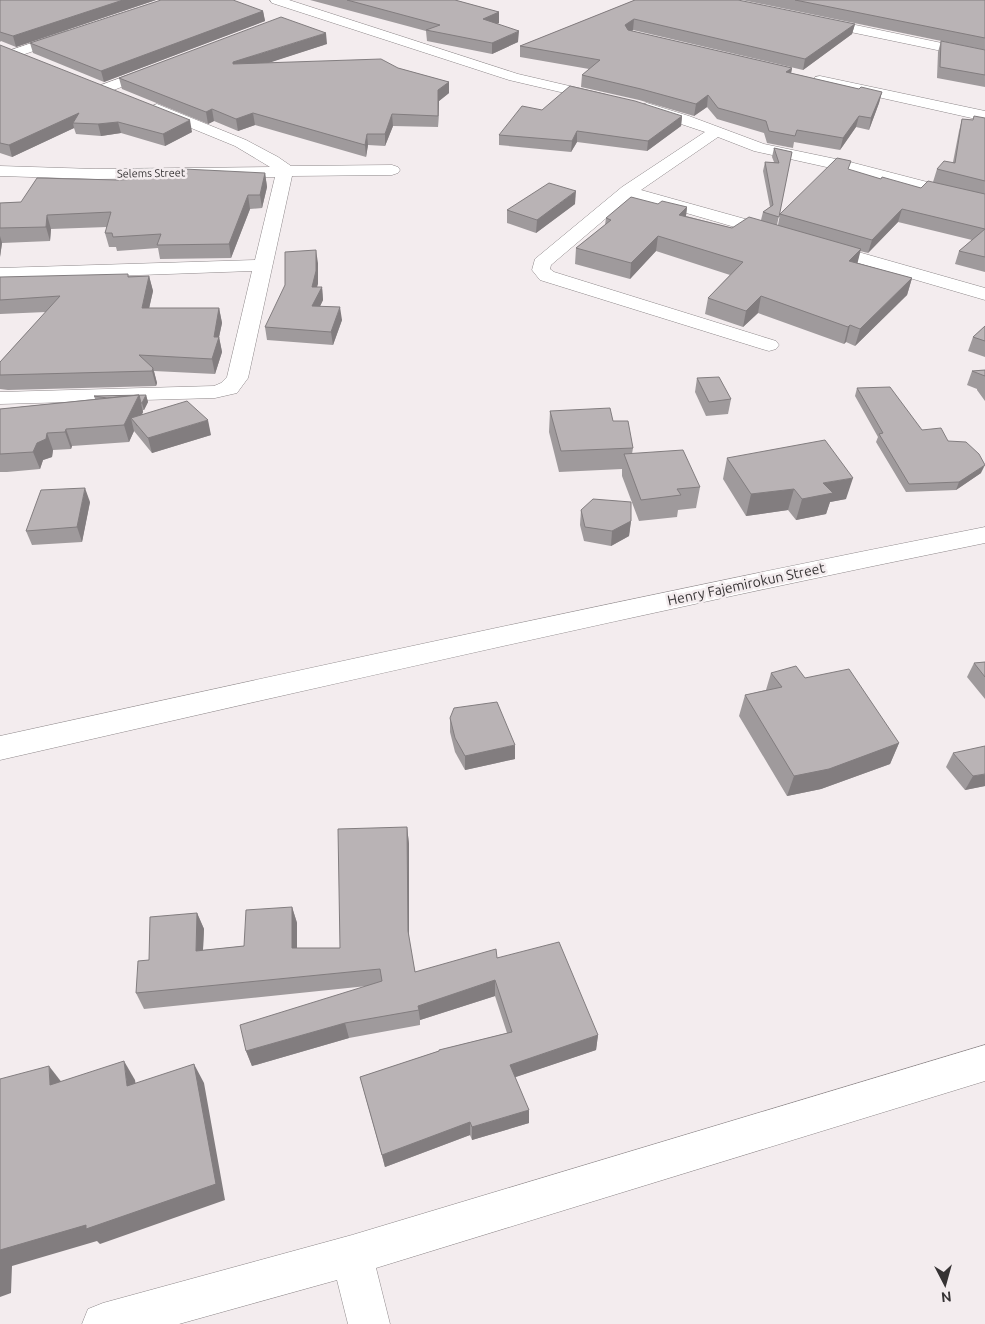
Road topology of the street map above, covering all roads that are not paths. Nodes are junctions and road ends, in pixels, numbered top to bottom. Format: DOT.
graph roads {
  1 [pos="276,0"];
  2 [pos="308,11"];
  3 [pos="291,18"];
  4 [pos="806,19"];
  5 [pos="79,31"];
  6 [pos="0,47"];
  7 [pos="16,53"];
  8 [pos="985,56"];
  9 [pos="34,60"];
  10 [pos="168,64"];
  11 [pos="806,77"];
  12 [pos="124,96"];
  13 [pos="141,103"];
  14 [pos="985,116"];
  15 [pos="716,132"];
  16 [pos="285,170"];
  17 [pos="392,170"];
  18 [pos="0,171"];
  19 [pos="628,190"];
  20 [pos="985,202"];
  21 [pos="788,237"];
  22 [pos="806,242"];
  23 [pos="262,265"];
  24 [pos="0,274"];
  25 [pos="985,294"];
  26 [pos="769,345"];
  27 [pos="0,398"];
  28 [pos="985,536"];
  29 [pos="0,748"];
  30 [pos="985,1062"];
  31 [pos="352,1255"];
  32 [pos="102,1324"];
  33 [pos="369,1324"];
  1 -- 2 [label="street"];
  2 -- 3 [label="street"];
  2 -- 15 [label="street"];
  4 -- 8 [label="street"];
  5 -- 7 [label="street"];
  6 -- 7 [label="street"];
  7 -- 9 [label="street"];
  10 -- 12 [label="street"];
  11 -- 14 [label="street"];
  13 -- 16 [label="street"];
  15 -- 19 [label="street"];
  15 -- 20 [label="street"];
  16 -- 17 [label="street, Selems Street"];
  16 -- 18 [label="street, Selems Street"];
  16 -- 23 [label="street"];
  19 -- 21 [label="street"];
  19 -- 26 [label="street"];
  22 -- 25 [label="street"];
  23 -- 24 [label="street"];
  23 -- 27 [label="street"];
  28 -- 29 [label="street, Henry Fajemirokun Street"];
  30 -- 31 [label="street"];
  31 -- 32 [label="street"];
  31 -- 33 [label="street"];
}
